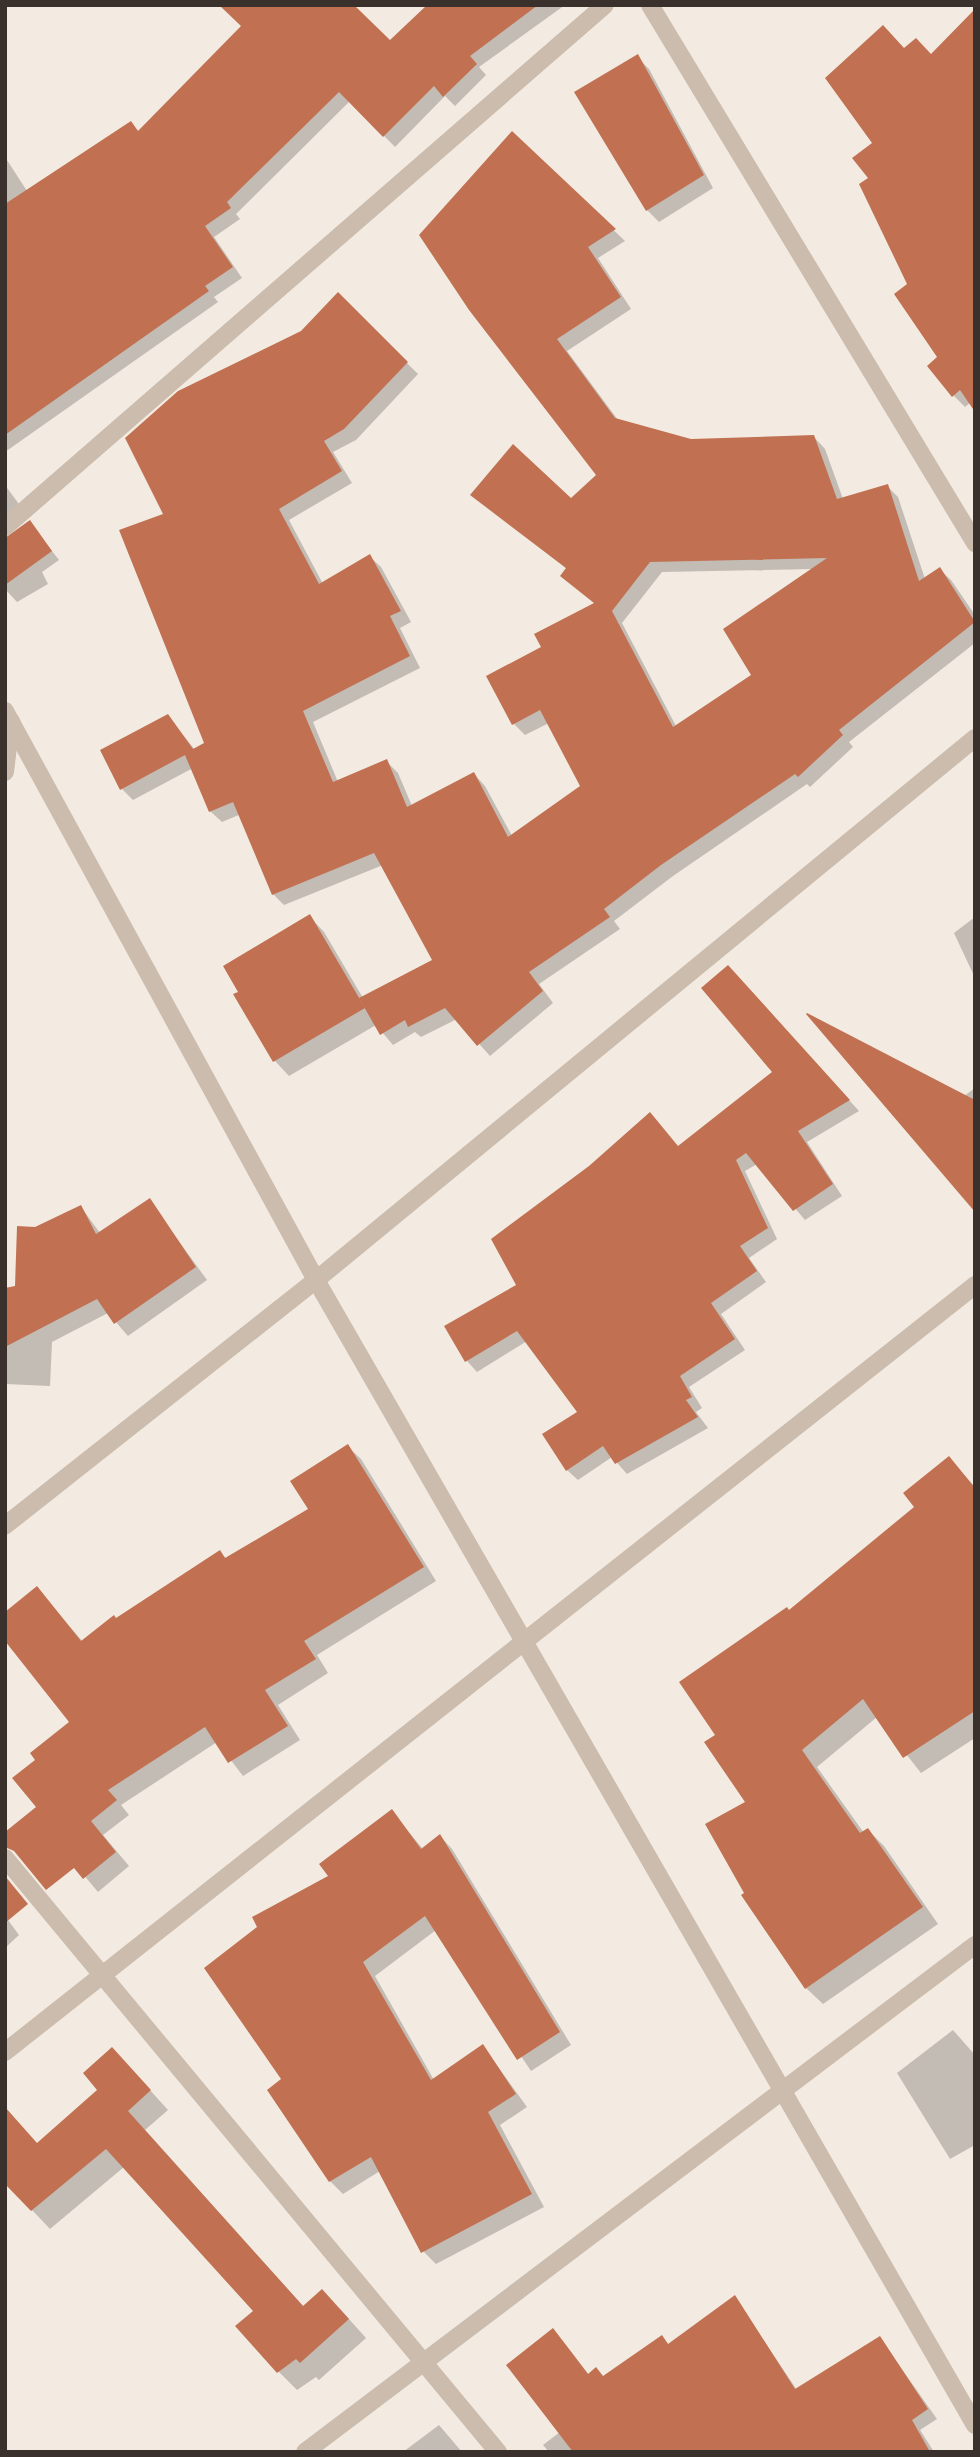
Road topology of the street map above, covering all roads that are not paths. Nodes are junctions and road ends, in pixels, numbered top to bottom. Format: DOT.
graph roads {
  1 [pos="605,5"];
  2 [pos="650,5"];
  3 [pos="5,527"];
  4 [pos="975,543"];
  5 [pos="8,716"];
  6 [pos="975,737"];
  7 [pos="5,772"];
  8 [pos="316,1280"];
  9 [pos="975,1285"];
  10 [pos="5,1527"];
  11 [pos="525,1639"];
  12 [pos="5,1858"];
  13 [pos="975,1945"];
  14 [pos="101,1978"];
  15 [pos="5,2052"];
  16 [pos="784,2089"];
  17 [pos="421,2364"];
  18 [pos="975,2425"];
  19 [pos="305,2452"];
  20 [pos="498,2452"];
  1 -- 3 [label="street"];
  2 -- 4 [label="street"];
  5 -- 7 [label="street"];
  5 -- 8 [label="street"];
  6 -- 8 [label="street"];
  8 -- 10 [label="street"];
  8 -- 11 [label="street"];
  9 -- 11 [label="street"];
  11 -- 14 [label="street"];
  11 -- 16 [label="street"];
  12 -- 14 [label="street"];
  13 -- 16 [label="street"];
  14 -- 15 [label="street"];
  14 -- 17 [label="street"];
  16 -- 17 [label="street"];
  16 -- 18 [label="street"];
  17 -- 19 [label="street"];
  17 -- 20 [label="street"];
}
